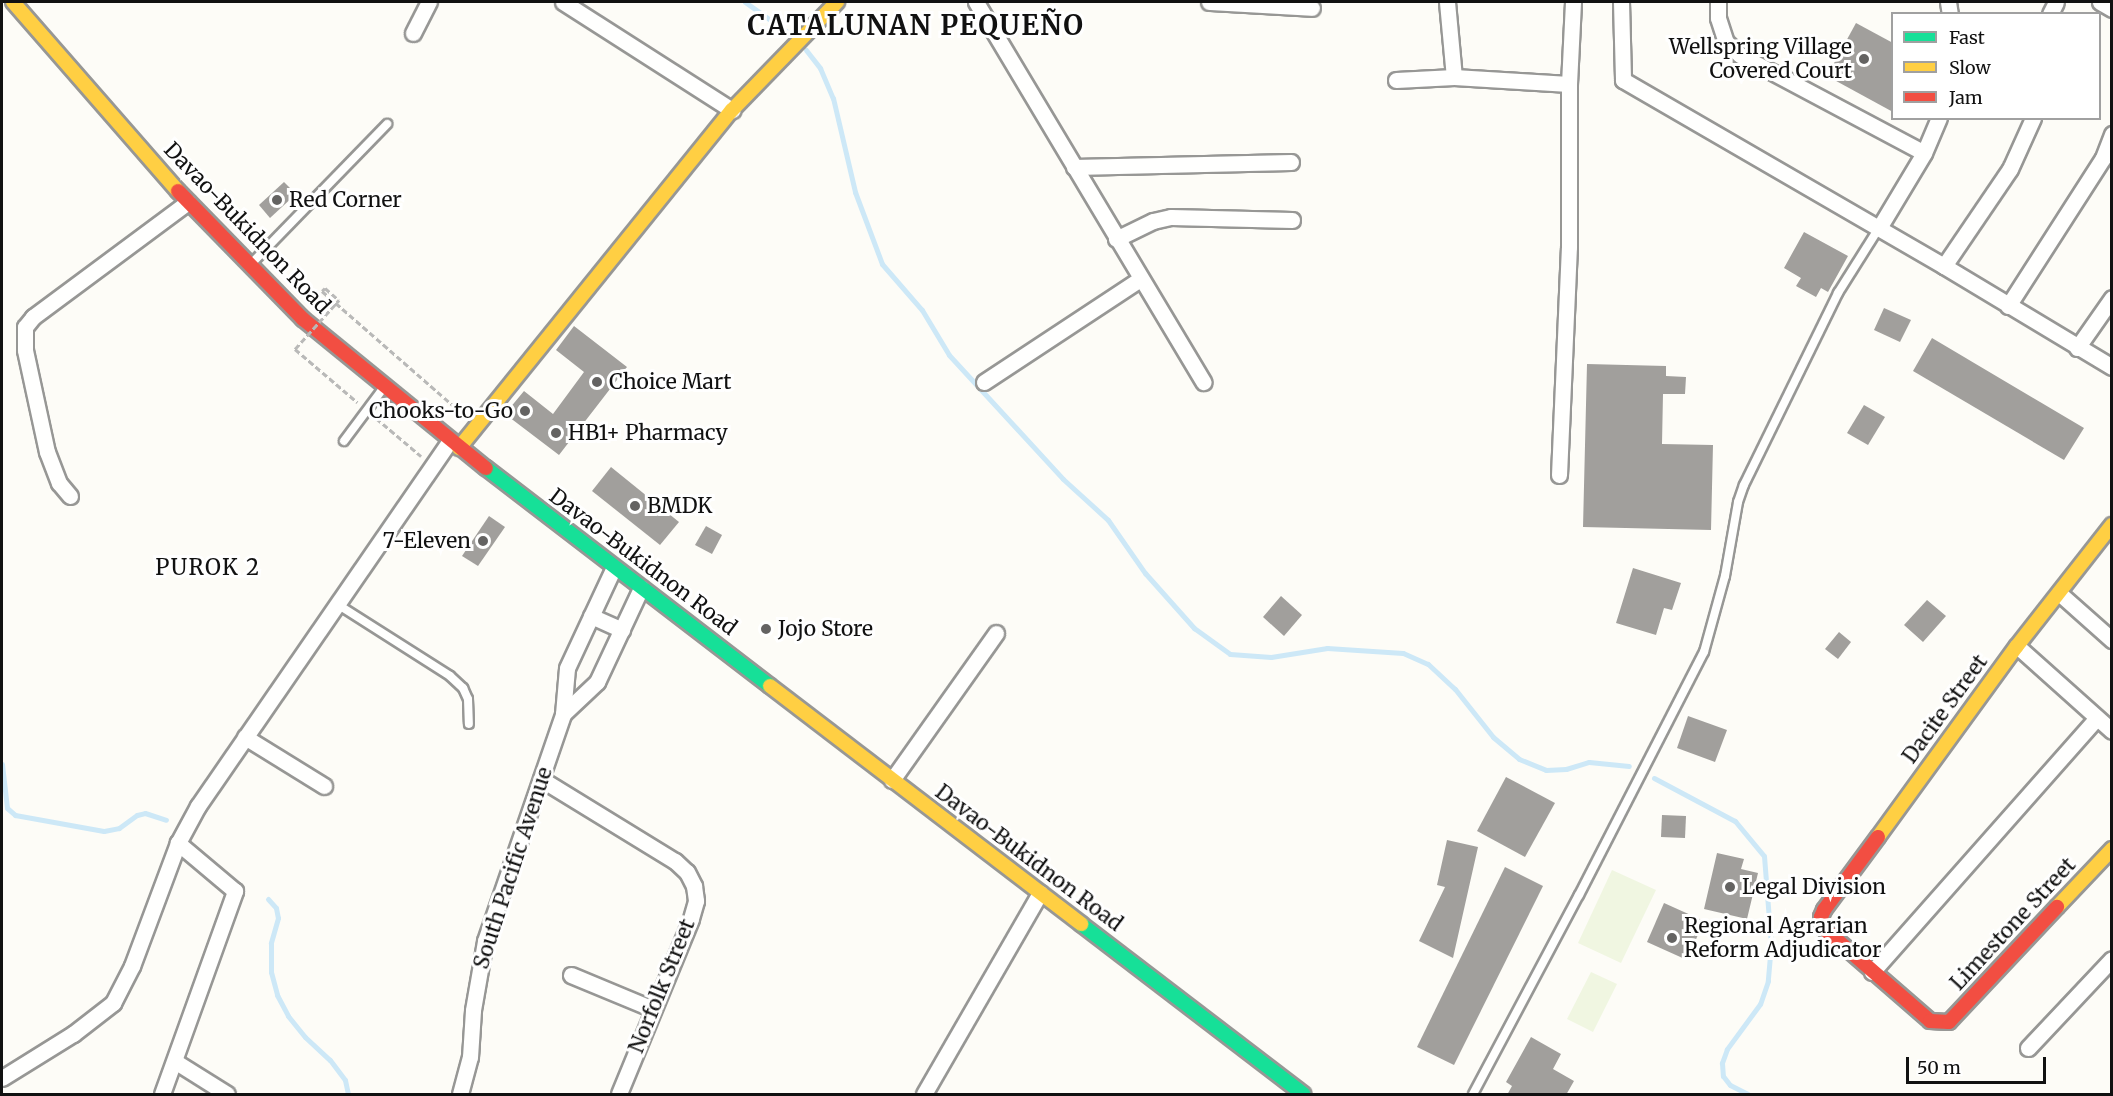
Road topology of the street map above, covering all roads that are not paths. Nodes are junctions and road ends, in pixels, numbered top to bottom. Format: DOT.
graph roads {
  1 [pos="13,2"];
  2 [pos="429,2"];
  3 [pos="563,2"];
  4 [pos="837,2"];
  5 [pos="976,2"];
  6 [pos="1209,2"];
  7 [pos="1447,2"];
  8 [pos="1573,2"];
  9 [pos="1621,2"];
  10 [pos="1718,2"];
  11 [pos="2100,2"];
  12 [pos="1312,8"];
  13 [pos="2112,9"];
  14 [pos="413,33"];
  15 [pos="1454,77"];
  16 [pos="1396,80"];
  17 [pos="1569,84"];
  18 [pos="732,110"];
  19 [pos="1938,120"];
  20 [pos="2032,120"];
  21 [pos="387,124"];
  22 [pos="2112,134"];
  23 [pos="1924,153"];
  24 [pos="1291,162"];
  25 [pos="1074,167"];
  26 [pos="188,202"];
  27 [pos="1292,220"];
  28 [pos="1879,228"];
  29 [pos="1116,239"];
  30 [pos="249,266"];
  31 [pos="1944,266"];
  32 [pos="1140,279"];
  33 [pos="2112,298"];
  34 [pos="2008,306"];
  35 [pos="2077,348"];
  36 [pos="2112,367"];
  37 [pos="984,382"];
  38 [pos="1203,382"];
  39 [pos="385,386"];
  40 [pos="344,441"];
  41 [pos="454,444"];
  42 [pos="1559,475"];
  43 [pos="70,496"];
  44 [pos="2109,535"];
  45 [pos="614,567"];
  46 [pos="641,588"];
  47 [pos="2060,593"];
  48 [pos="337,604"];
  49 [pos="591,616"];
  50 [pos="622,630"];
  51 [pos="996,633"];
  52 [pos="2112,640"];
  53 [pos="2018,646"];
  54 [pos="563,714"];
  55 [pos="2097,718"];
  56 [pos="469,724"];
  57 [pos="2112,731"];
  58 [pos="245,737"];
  59 [pos="541,779"];
  60 [pos="892,780"];
  61 [pos="324,786"];
  62 [pos="178,843"];
  63 [pos="2112,849"];
  64 [pos="1040,893"];
  65 [pos="2112,958"];
  66 [pos="1872,972"];
  67 [pos="571,975"];
  68 [pos="653,1009"];
  69 [pos="2028,1048"];
  70 [pos="176,1062"];
  71 [pos="2,1078"];
  72 [pos="162,1095"];
  73 [pos="227,1095"];
  74 [pos="460,1095"];
  75 [pos="619,1095"];
  76 [pos="924,1095"];
  77 [pos="1303,1095"];
  78 [pos="1473,1095"];
  1 -- 26 [label="main road, Davao-Bukidnon Road"];
  2 -- 14 [label="street"];
  3 -- 18 [label="street"];
  4 -- 18 [label="main road"];
  5 -- 25 [label="street"];
  6 -- 12 [label="street"];
  7 -- 15 [label="street"];
  8 -- 17 [label="street"];
  9 -- 28 [label="street"];
  10 -- 23 [label="street"];
  11 -- 13 [label="street"];
  15 -- 16 [label="street"];
  15 -- 17 [label="street"];
  17 -- 42 [label="street"];
  18 -- 41 [label="main road"];
  19 -- 23 [label="street"];
  20 -- 31 [label="street"];
  21 -- 30 [label="lane"];
  22 -- 34 [label="street"];
  23 -- 28 [label="street"];
  24 -- 25 [label="street"];
  25 -- 29 [label="street"];
  26 -- 30 [label="main road, Davao-Bukidnon Road"];
  26 -- 43 [label="street"];
  27 -- 29 [label="street"];
  28 -- 31 [label="street"];
  28 -- 78 [label="lane"];
  29 -- 32 [label="street"];
  30 -- 39 [label="main road, Davao-Bukidnon Road"];
  31 -- 34 [label="street"];
  32 -- 37 [label="street"];
  32 -- 38 [label="street"];
  33 -- 35 [label="street"];
  34 -- 35 [label="street"];
  35 -- 36 [label="street"];
  39 -- 40 [label="lane"];
  39 -- 41 [label="main road, Davao-Bukidnon Road"];
  41 -- 45 [label="main road, Davao-Bukidnon Road"];
  41 -- 48 [label="street"];
  44 -- 47 [label="main road, Dacite Street"];
  45 -- 46 [label="main road, Davao-Bukidnon Road"];
  45 -- 49 [label="street, South Pacific Avenue"];
  46 -- 50 [label="street, South Pacific Avenue"];
  46 -- 60 [label="main road, Davao-Bukidnon Road"];
  47 -- 52 [label="street"];
  47 -- 53 [label="main road, Dacite Street"];
  48 -- 56 [label="lane"];
  48 -- 58 [label="street"];
  49 -- 50 [label="street"];
  49 -- 54 [label="street, South Pacific Avenue"];
  50 -- 54 [label="street, South Pacific Avenue"];
  51 -- 60 [label="street"];
  53 -- 55 [label="street"];
  53 -- 66 [label="main road, Dacite Street"];
  54 -- 59 [label="street, South Pacific Avenue"];
  55 -- 57 [label="street"];
  55 -- 66 [label="street"];
  58 -- 61 [label="street"];
  58 -- 62 [label="street"];
  59 -- 68 [label="street, Norfolk Street"];
  59 -- 74 [label="street, South Pacific Avenue"];
  60 -- 64 [label="main road, Davao-Bukidnon Road"];
  62 -- 70 [label="street"];
  62 -- 71 [label="street"];
  63 -- 66 [label="main road, Limestone Street"];
  64 -- 76 [label="street"];
  64 -- 77 [label="main road, Davao-Bukidnon Road"];
  65 -- 69 [label="street"];
  67 -- 68 [label="street"];
  68 -- 75 [label="street, Norfolk Street"];
  70 -- 72 [label="street"];
  70 -- 73 [label="street"];
}
